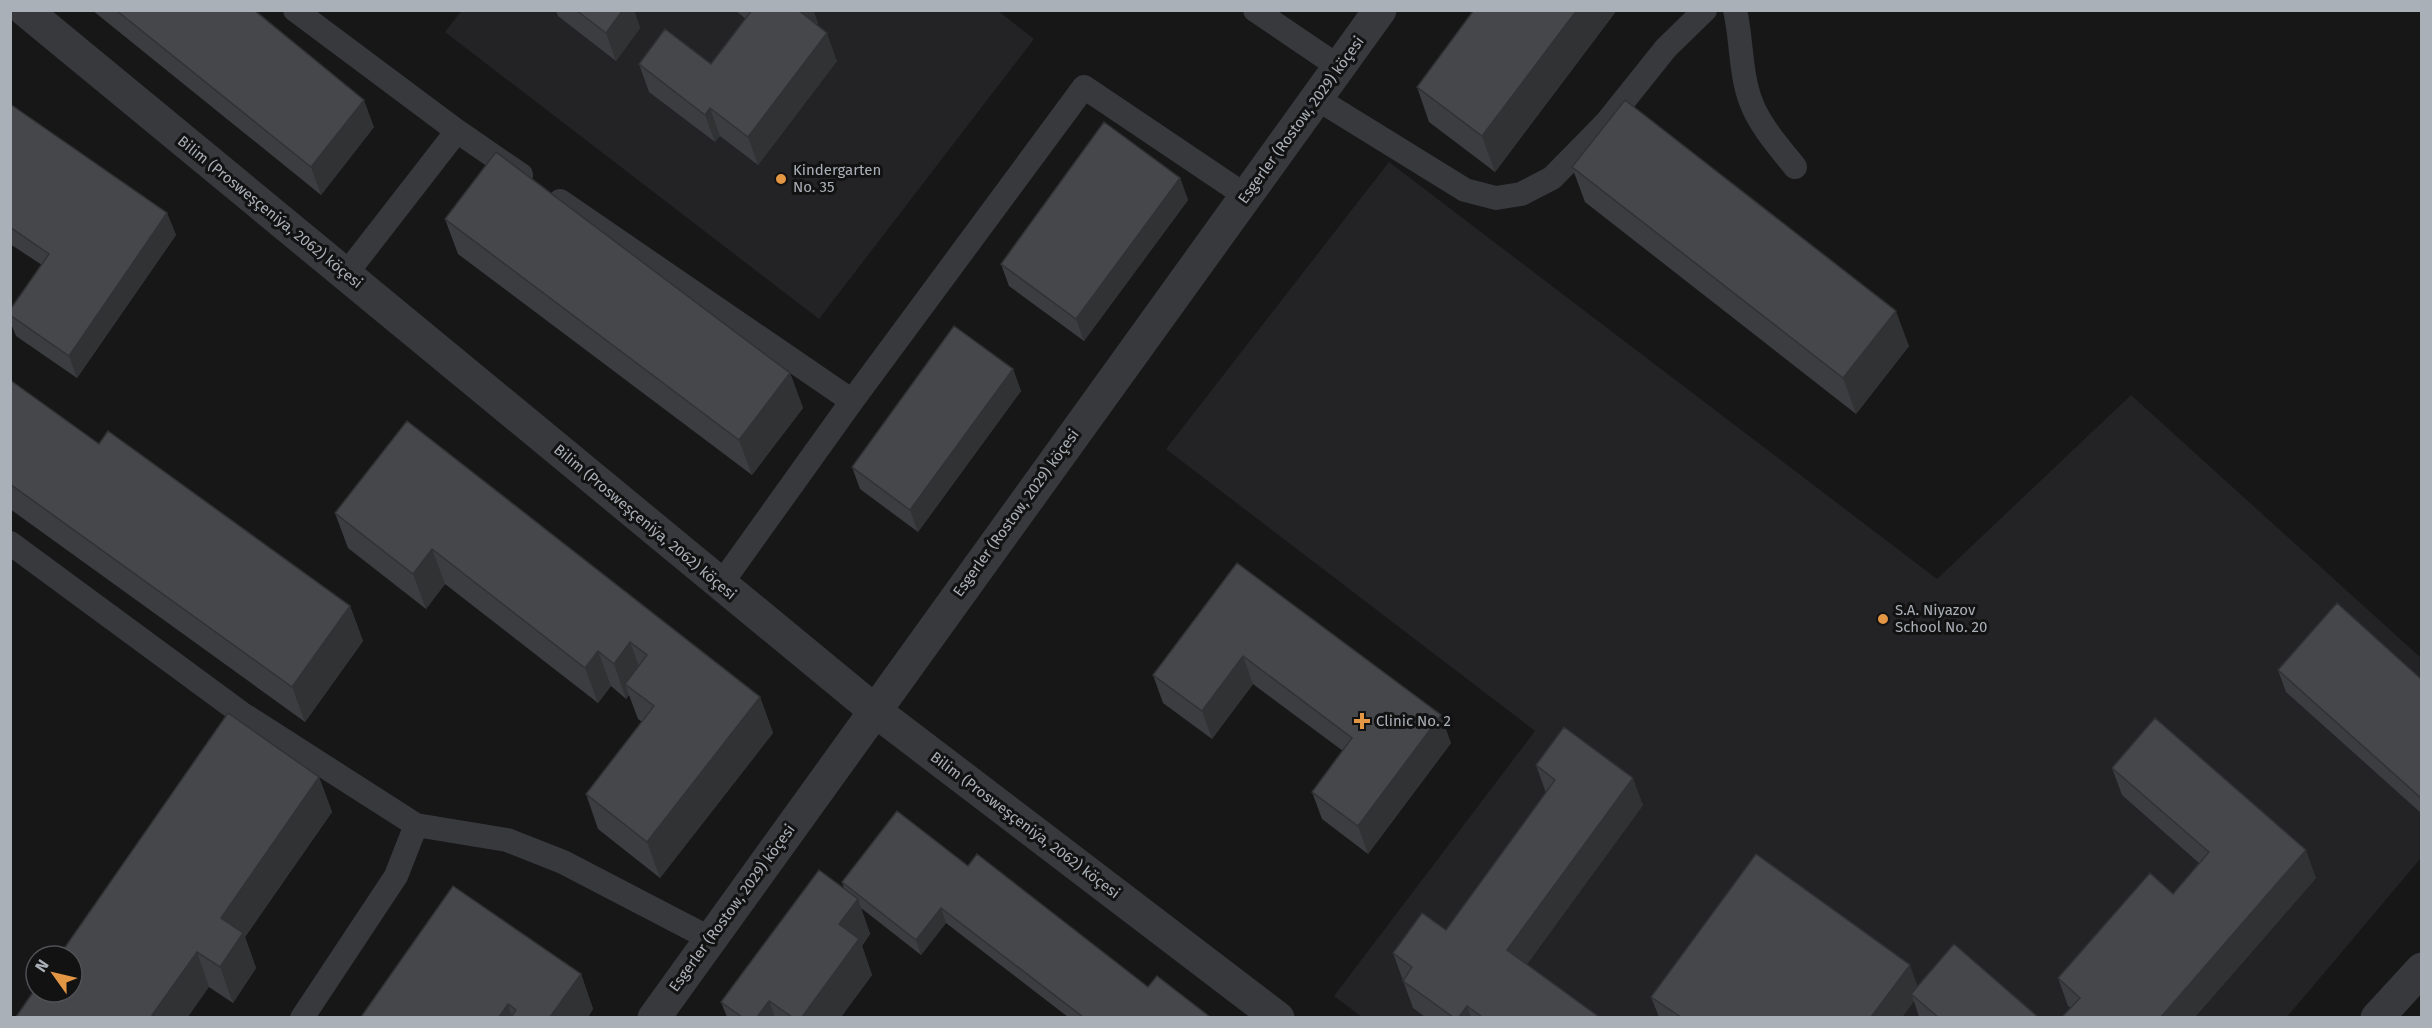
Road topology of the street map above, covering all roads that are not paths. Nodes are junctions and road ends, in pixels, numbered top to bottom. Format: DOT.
graph roads {
  1 [pos="25,10"];
  2 [pos="295,10"];
  3 [pos="1255,10"];
  4 [pos="1380,10"];
  5 [pos="1706,10"];
  6 [pos="1735,10"];
  7 [pos="1339,67"];
  8 [pos="1316,98"];
  9 [pos="457,131"];
  10 [pos="1796,167"];
  11 [pos="1246,196"];
  12 [pos="346,274"];
  13 [pos="852,401"];
  14 [pos="10,543"];
  15 [pos="721,584"];
  16 [pos="874,710"];
  17 [pos="416,825"];
  18 [pos="711,939"];
  19 [pos="2421,969"];
  20 [pos="664,1014"];
  21 [pos="302,1017"];
  22 [pos="1278,1017"];
  23 [pos="2377,1017"];
  1 -- 12 [label="street, Bilim (Prosweşçeniýa, 2062) köçesi"];
  2 -- 9 [label="lane"];
  3 -- 7 [label="lane"];
  4 -- 7 [label="street, Esgerler (Rostow, 2029) köçesi"];
  5 -- 8 [label="lane"];
  6 -- 10 [label="lane"];
  7 -- 8 [label="street, Esgerler (Rostow, 2029) köçesi"];
  8 -- 11 [label="street, Esgerler (Rostow, 2029) köçesi"];
  9 -- 12 [label="lane"];
  9 -- 13 [label="lane"];
  11 -- 13 [label="lane"];
  11 -- 16 [label="street, Esgerler (Rostow, 2029) köçesi"];
  12 -- 15 [label="street, Bilim (Prosweşçeniýa, 2062) köçesi"];
  13 -- 15 [label="lane"];
  14 -- 17 [label="lane"];
  15 -- 16 [label="street, Bilim (Prosweşçeniýa, 2062) köçesi"];
  16 -- 18 [label="street, Esgerler (Rostow, 2029) köçesi"];
  16 -- 22 [label="street, Bilim (Prosweşçeniýa, 2062) köçesi"];
  17 -- 18 [label="lane"];
  17 -- 21 [label="lane"];
  18 -- 20 [label="street, Esgerler (Rostow, 2029) köçesi"];
  19 -- 23 [label="street"];
}
